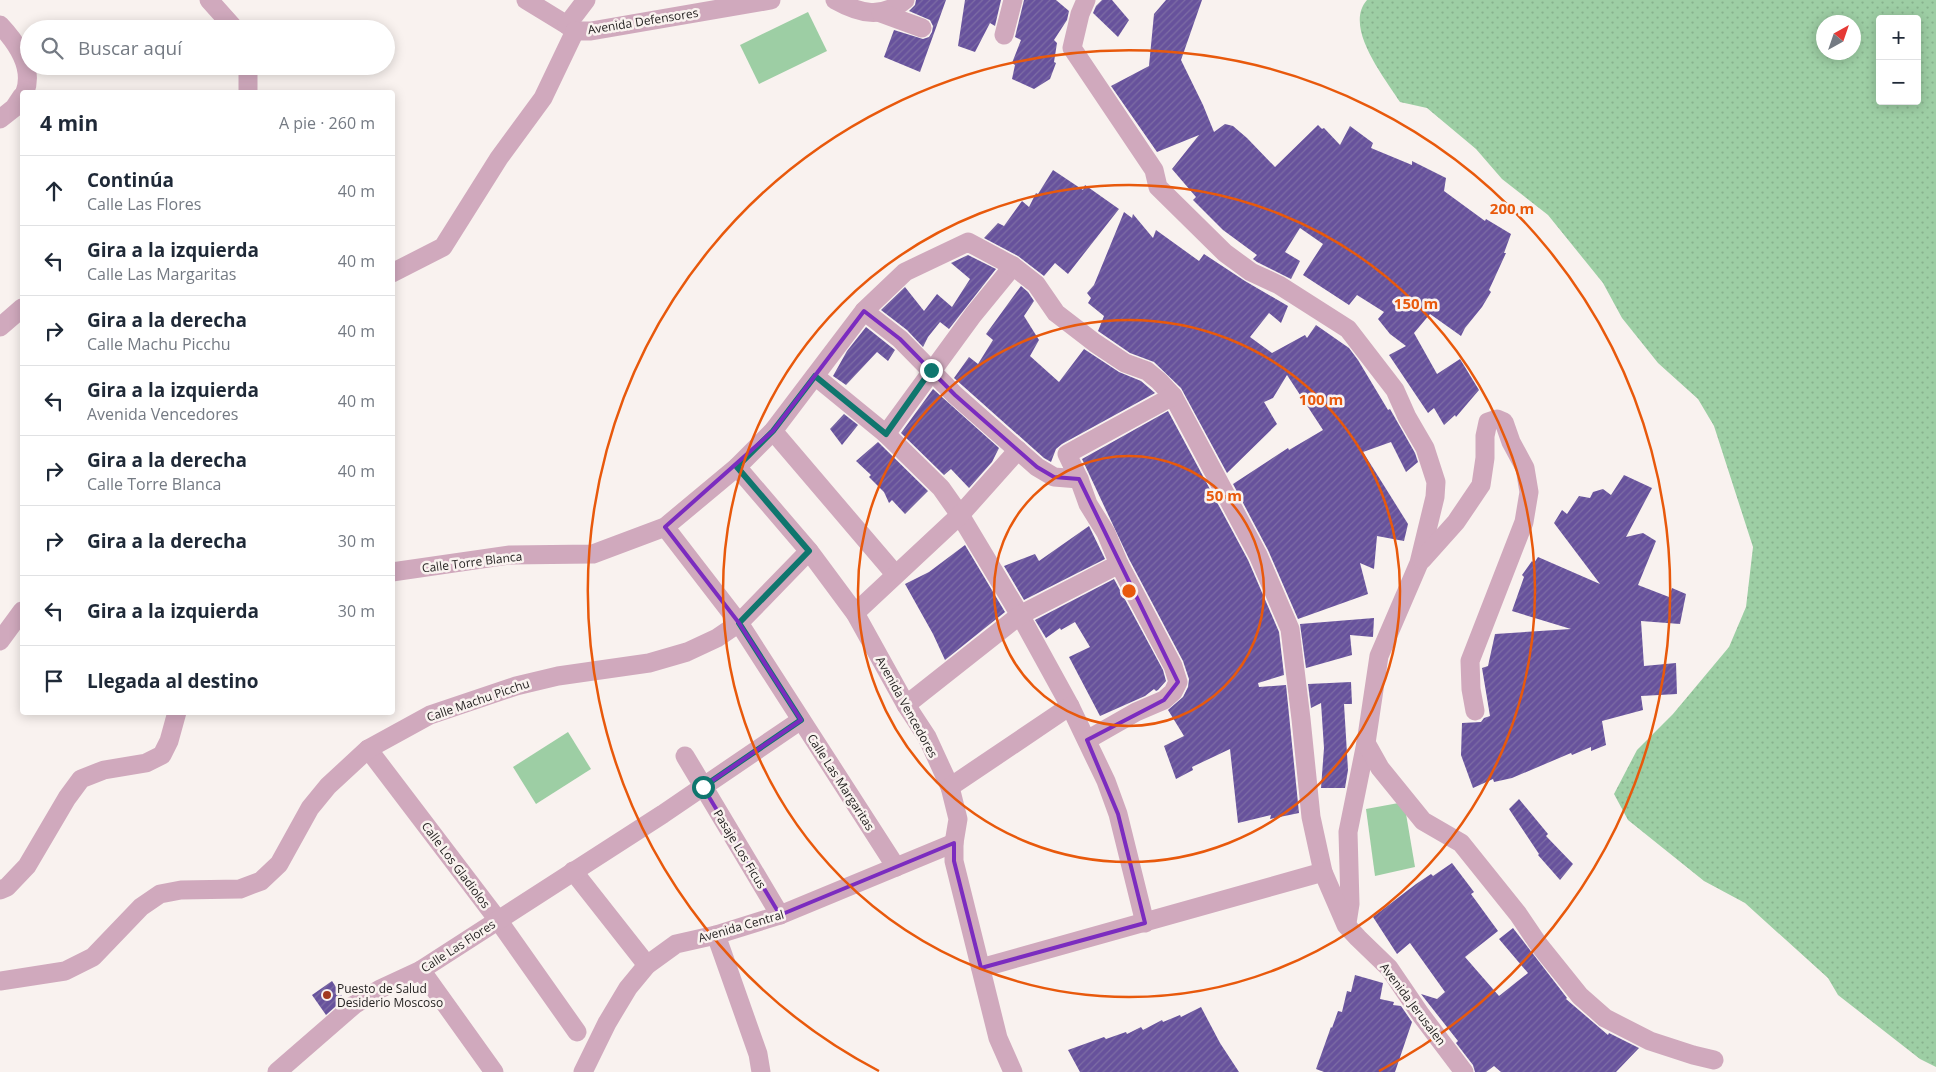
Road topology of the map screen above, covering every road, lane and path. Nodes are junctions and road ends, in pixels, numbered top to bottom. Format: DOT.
graph roads {
  1 [pos="209,0"];
  2 [pos="526,0"];
  3 [pos="586,0"];
  4 [pos="771,0"];
  5 [pos="905,0"];
  6 [pos="1012,0"];
  7 [pos="1086,0"];
  8 [pos="837,1"];
  9 [pos="881,13"];
  10 [pos="226,20"];
  11 [pos="0,25"];
  12 [pos="571,28"];
  13 [pos="922,28"];
  14 [pos="1004,35"];
  15 [pos="20,50"];
  16 [pos="28,75"];
  17 [pos="248,75"];
  18 [pos="25,90"];
  19 [pos="248,90"];
  20 [pos="20,99"];
  21 [pos="0,119"];
  22 [pos="1013,266"];
  23 [pos="395,272"];
  24 [pos="20,310"];
  25 [pos="864,312"];
  26 [pos="2,325"];
  27 [pos="931,370"];
  28 [pos="815,376"];
  29 [pos="1173,396"];
  30 [pos="773,431"];
  31 [pos="886,434"];
  32 [pos="1018,450"];
  33 [pos="737,467"];
  34 [pos="1079,479"];
  35 [pos="960,515"];
  36 [pos="664,527"];
  37 [pos="809,551"];
  38 [pos="1419,563"];
  39 [pos="1119,564"];
  40 [pos="395,572"];
  41 [pos="895,574"];
  42 [pos="855,613"];
  43 [pos="20,614"];
  44 [pos="1020,615"];
  45 [pos="739,623"];
  46 [pos="0,641"];
  47 [pos="906,705"];
  48 [pos="1070,706"];
  49 [pos="1475,711"];
  50 [pos="176,715"];
  51 [pos="801,720"];
  52 [pos="1087,740"];
  53 [pos="1366,743"];
  54 [pos="368,749"];
  55 [pos="685,756"];
  56 [pos="703,787"];
  57 [pos="950,787"];
  58 [pos="954,843"];
  59 [pos="896,867"];
  60 [pos="573,871"];
  61 [pos="1323,872"];
  62 [pos="0,890"];
  63 [pos="780,915"];
  64 [pos="498,920"];
  65 [pos="1145,922"];
  66 [pos="1352,932"];
  67 [pos="716,935"];
  68 [pos="647,965"];
  69 [pos="981,968"];
  70 [pos="421,970"];
  71 [pos="0,981"];
  72 [pos="577,1032"];
  73 [pos="1714,1060"];
  74 [pos="277,1072"];
  75 [pos="494,1072"];
  76 [pos="583,1072"];
  77 [pos="760,1072"];
  78 [pos="1013,1072"];
  79 [pos="1464,1072"];
  1 -- 10 [label="street"];
  2 -- 12 [label="street"];
  3 -- 12 [label="street"];
  4 -- 12 [label="street, Avenida Defensores"];
  5 -- 9 [label="street"];
  6 -- 14 [label="street"];
  7 -- 38 [label="street"];
  8 -- 9 [label="street"];
  9 -- 13 [label="street"];
  11 -- 15 [label="street"];
  12 -- 23 [label="street"];
  16 -- 18 [label="street"];
  17 -- 19 [label="street"];
  20 -- 21 [label="street"];
  22 -- 25 [label="street, Calle Torre Blanca"];
  22 -- 27 [label="street"];
  22 -- 29 [label="street"];
  24 -- 26 [label="street"];
  25 -- 27 [label="street"];
  25 -- 28 [label="street, Calle Torre Blanca"];
  27 -- 31 [label="street"];
  27 -- 32 [label="street"];
  28 -- 30 [label="street, Calle Torre Blanca"];
  28 -- 31 [label="street"];
  29 -- 34 [label="street"];
  29 -- 61 [label="street"];
  30 -- 33 [label="street, Calle Torre Blanca"];
  30 -- 41 [label="street"];
  31 -- 35 [label="street"];
  32 -- 34 [label="street"];
  32 -- 35 [label="street"];
  33 -- 36 [label="street, Calle Torre Blanca"];
  33 -- 37 [label="street, Avenida Vencedores"];
  34 -- 39 [label="street"];
  35 -- 41 [label="street"];
  35 -- 44 [label="street"];
  36 -- 40 [label="street, Calle Torre Blanca"];
  36 -- 45 [label="street, Calle Las Margaritas"];
  37 -- 42 [label="street, Avenida Vencedores"];
  37 -- 45 [label="street, Calle Machu Picchu"];
  38 -- 49 [label="street"];
  38 -- 53 [label="street"];
  39 -- 44 [label="street"];
  39 -- 52 [label="street"];
  41 -- 42 [label="street"];
  42 -- 47 [label="street, Avenida Vencedores"];
  43 -- 46 [label="street"];
  44 -- 47 [label="street"];
  44 -- 48 [label="street"];
  45 -- 51 [label="street, Calle Las Margaritas"];
  45 -- 54 [label="street, Calle Machu Picchu"];
  47 -- 57 [label="street, Avenida Vencedores"];
  48 -- 52 [label="street"];
  48 -- 57 [label="street"];
  50 -- 62 [label="street"];
  51 -- 56 [label="street"];
  51 -- 59 [label="street, Calle Las Margaritas"];
  52 -- 65 [label="street"];
  53 -- 66 [label="street"];
  53 -- 73 [label="street"];
  54 -- 64 [label="street, Calle Los Gladiolos"];
  54 -- 71 [label="street, Calle Machu Picchu"];
  55 -- 56 [label="street, Pasaje Los Ficus"];
  56 -- 60 [label="street, Calle Las Flores"];
  56 -- 63 [label="street, Pasaje Los Ficus"];
  57 -- 58 [label="street, Avenida Vencedores"];
  58 -- 59 [label="street, Avenida Central"];
  58 -- 69 [label="street, Avenida Vencedores"];
  59 -- 63 [label="street, Avenida Central"];
  60 -- 64 [label="street, Calle Las Flores"];
  60 -- 68 [label="street"];
  61 -- 65 [label="street"];
  61 -- 66 [label="street"];
  63 -- 67 [label="street, Avenida Central"];
  64 -- 70 [label="street, Calle Las Flores"];
  64 -- 72 [label="street, Calle Los Gladiolos"];
  65 -- 69 [label="street"];
  66 -- 79 [label="street, Avenida Jerusalen"];
  67 -- 68 [label="street, Avenida Central"];
  67 -- 77 [label="street"];
  68 -- 76 [label="street, Avenida Central"];
  69 -- 78 [label="street, Avenida Vencedores"];
  70 -- 74 [label="street, Calle Las Flores"];
  70 -- 75 [label="street"];
}
